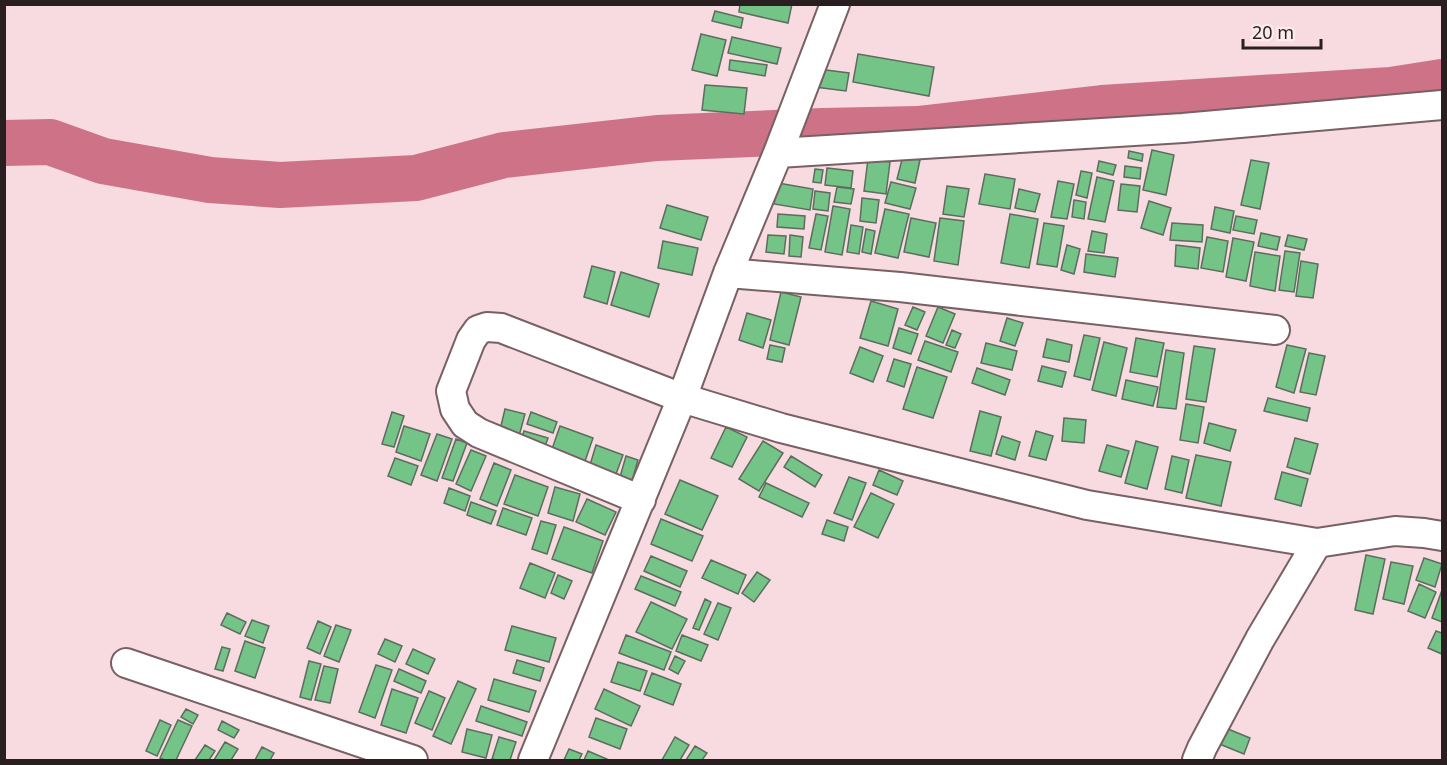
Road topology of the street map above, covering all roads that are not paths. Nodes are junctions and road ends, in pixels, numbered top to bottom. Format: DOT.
graph roads {
  1 [pos="835,4"];
  2 [pos="1443,105"];
  3 [pos="778,153"];
  4 [pos="728,273"];
  5 [pos="1275,330"];
  6 [pos="682,398"];
  7 [pos="641,500"];
  8 [pos="1443,536"];
  9 [pos="1317,543"];
  10 [pos="126,663"];
  11 [pos="413,760"];
  12 [pos="533,760"];
  13 [pos="1197,760"];
  1 -- 3 [label="street"];
  2 -- 3 [label="street"];
  3 -- 4 [label="street"];
  4 -- 5 [label="street"];
  4 -- 6 [label="street"];
  6 -- 7 [label="street"];
  6 -- 7 [label="street"];
  6 -- 9 [label="street"];
  7 -- 12 [label="street"];
  8 -- 9 [label="street"];
  9 -- 13 [label="street"];
  10 -- 11 [label="street"];
}
